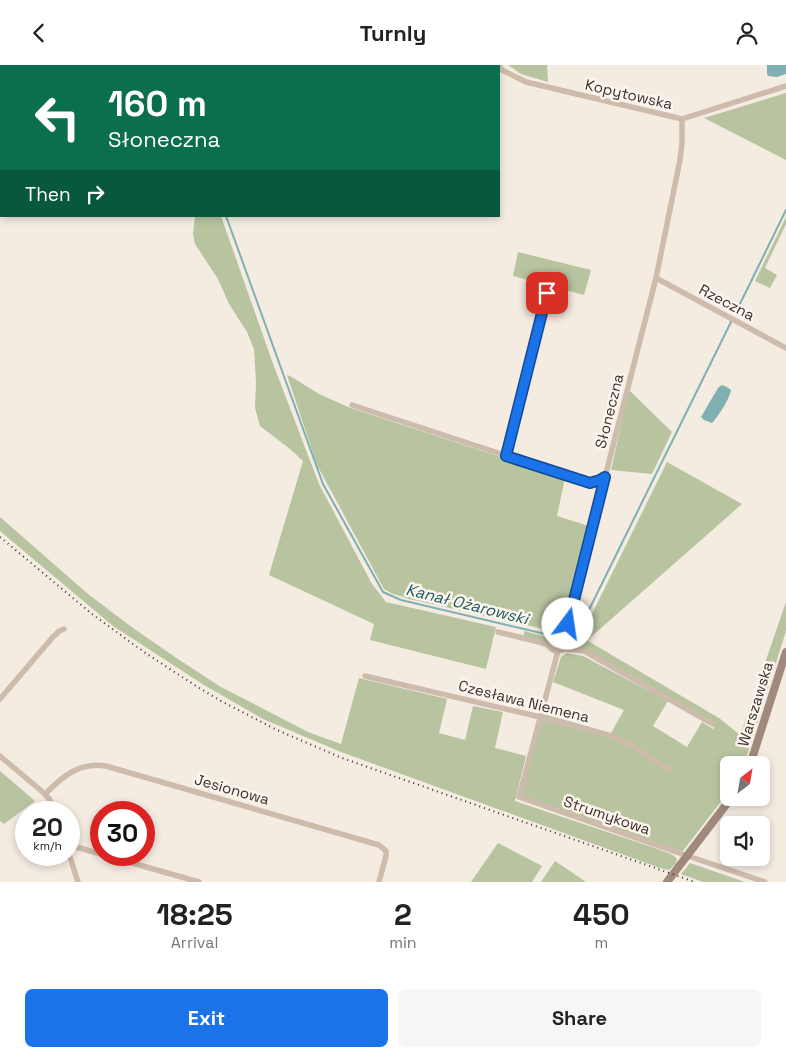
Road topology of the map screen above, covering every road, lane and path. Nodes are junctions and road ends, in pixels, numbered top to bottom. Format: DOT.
graph roads {
  1 [pos="500,67"];
  2 [pos="786,86"];
  3 [pos="682,119"];
  4 [pos="656,278"];
  5 [pos="547,293"];
  6 [pos="786,347"];
  7 [pos="352,405"];
  8 [pos="506,456"];
  9 [pos="605,477"];
  10 [pos="568,624"];
  11 [pos="64,629"];
  12 [pos="498,632"];
  13 [pos="558,651"];
  14 [pos="786,652"];
  15 [pos="365,676"];
  16 [pos="0,699"];
  17 [pos="540,717"];
  18 [pos="713,724"];
  19 [pos="0,756"];
  20 [pos="753,756"];
  21 [pos="669,769"];
  22 [pos="45,794"];
  23 [pos="51,801"];
  24 [pos="725,806"];
  25 [pos="688,856"];
  26 [pos="73,866"];
  27 [pos="142,866"];
  28 [pos="78,882"];
  29 [pos="199,882"];
  30 [pos="379,882"];
  31 [pos="667,882"];
  32 [pos="765,882"];
  1 -- 3 [label="street, Kopytowska"];
  2 -- 3 [label="street, Kopytowska"];
  3 -- 4 [label="street, Słoneczna"];
  4 -- 6 [label="street, Rzeczna"];
  4 -- 9 [label="street, Słoneczna"];
  5 -- 8 [label="street"];
  7 -- 8 [label="street"];
  8 -- 9 [label="street"];
  9 -- 10 [label="street, Słoneczna"];
  11 -- 16 [label="street"];
  12 -- 13 [label="street"];
  13 -- 17 [label="street"];
  13 -- 18 [label="street"];
  14 -- 20 [label="main road, Warszawska"];
  15 -- 17 [label="street, Czesława Niemena"];
  17 -- 21 [label="street, Czesława Niemena"];
  17 -- 25 [label="street, Strumykowa"];
  19 -- 22 [label="street"];
  22 -- 23 [label="street"];
  22 -- 30 [label="street, Jesionowa"];
  24 -- 25 [label="main road"];
  25 -- 31 [label="main road"];
  25 -- 32 [label="street, Strumykowa"];
  26 -- 28 [label="street"];
  27 -- 29 [label="street"];
}
